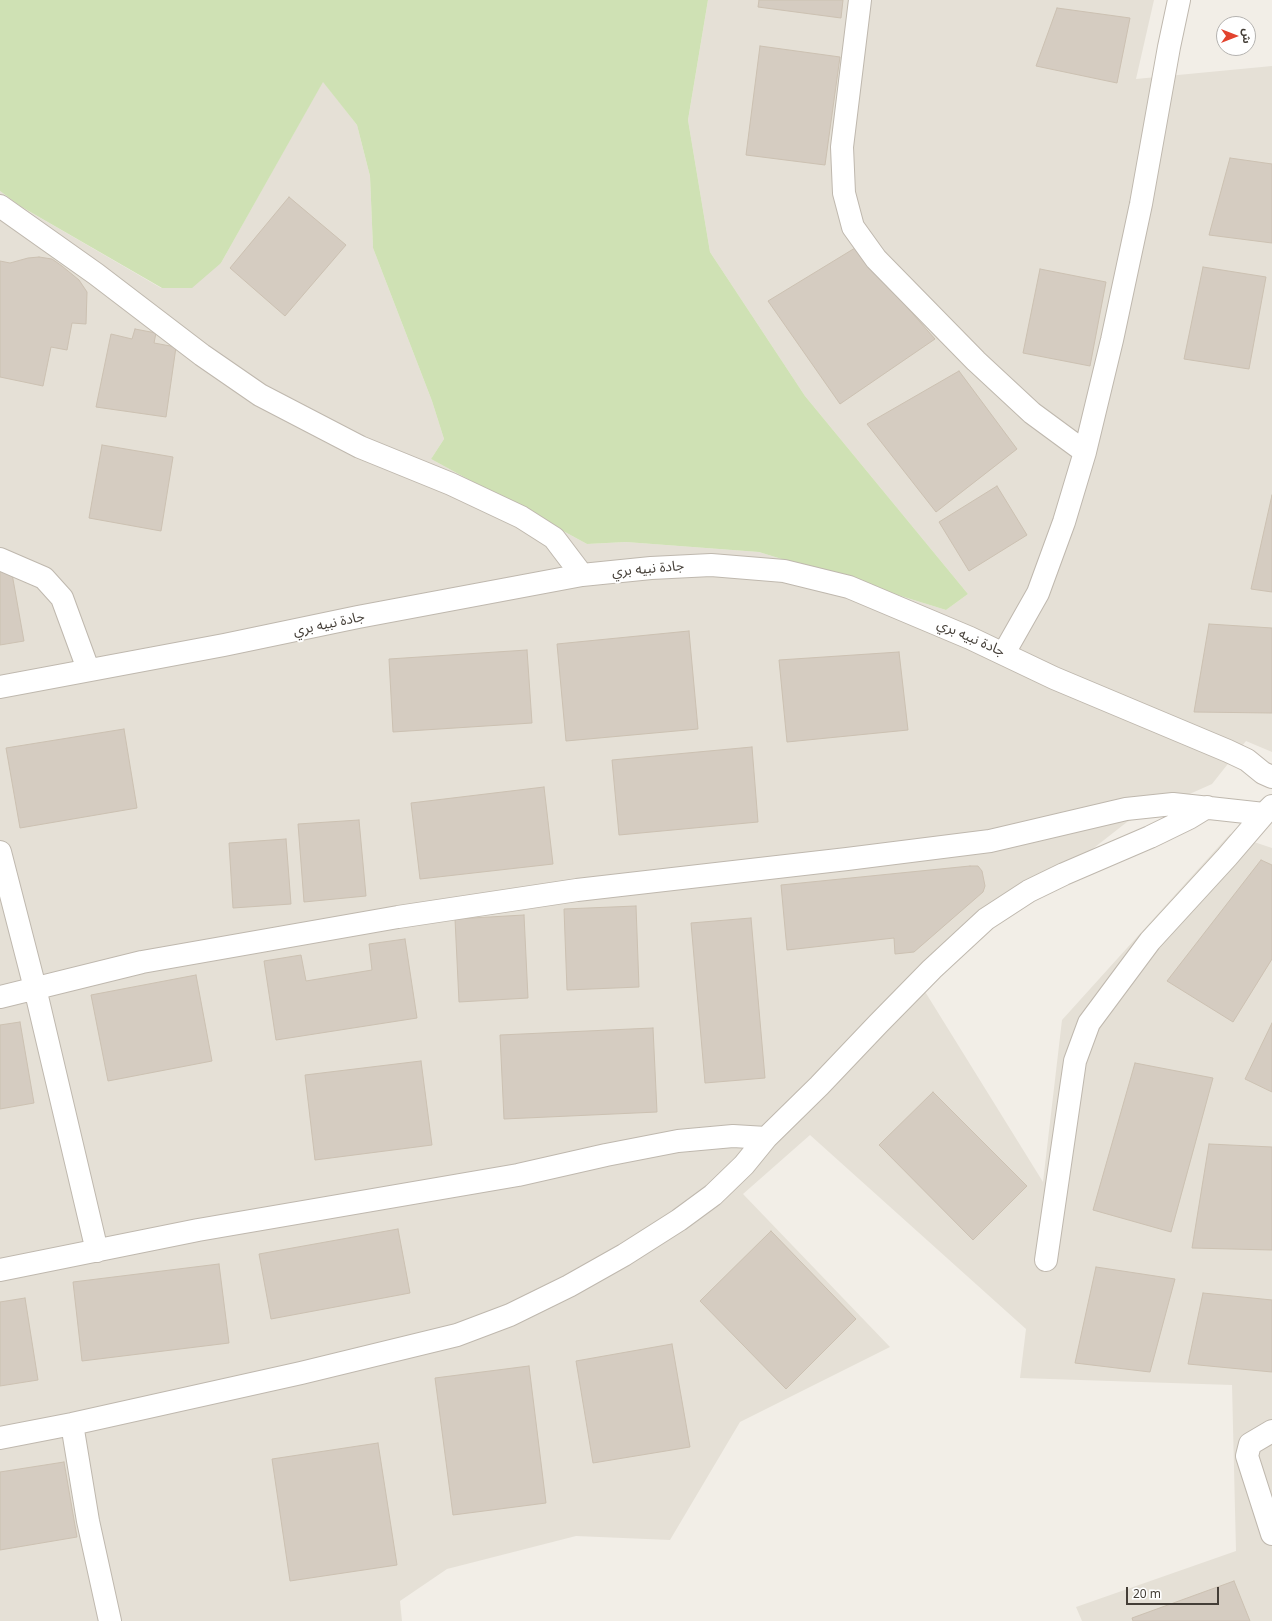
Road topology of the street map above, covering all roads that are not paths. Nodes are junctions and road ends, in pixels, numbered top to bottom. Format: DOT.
graph roads {
  1 [pos="860,0"];
  2 [pos="1179,0"];
  3 [pos="0,206"];
  4 [pos="1085,452"];
  5 [pos="0,559"];
  6 [pos="582,575"];
  7 [pos="1004,653"];
  8 [pos="88,670"];
  9 [pos="0,687"];
  10 [pos="1269,780"];
  11 [pos="1207,807"];
  12 [pos="1268,810"];
  13 [pos="0,852"];
  14 [pos="35,988"];
  15 [pos="0,997"];
  16 [pos="766,1138"];
  17 [pos="97,1251"];
  18 [pos="1046,1260"];
  19 [pos="0,1270"];
  20 [pos="72,1424"];
  21 [pos="1272,1431"];
  22 [pos="0,1438"];
  23 [pos="1272,1534"];
  24 [pos="110,1621"];
  1 -- 4 [label="street"];
  2 -- 4 [label="street"];
  3 -- 6 [label="street"];
  4 -- 7 [label="street"];
  5 -- 8 [label="street"];
  6 -- 7 [label="street, جادة نبيه بري"];
  6 -- 8 [label="street, جادة نبيه بري"];
  7 -- 10 [label="street, جادة نبيه بري"];
  8 -- 9 [label="street, جادة نبيه بري"];
  11 -- 12 [label="street"];
  11 -- 14 [label="street"];
  11 -- 16 [label="street"];
  12 -- 18 [label="street"];
  13 -- 14 [label="street"];
  14 -- 15 [label="street"];
  14 -- 17 [label="street"];
  16 -- 17 [label="street"];
  16 -- 20 [label="street"];
  17 -- 19 [label="street"];
  20 -- 22 [label="street"];
  20 -- 24 [label="street"];
  21 -- 23 [label="street"];
}
